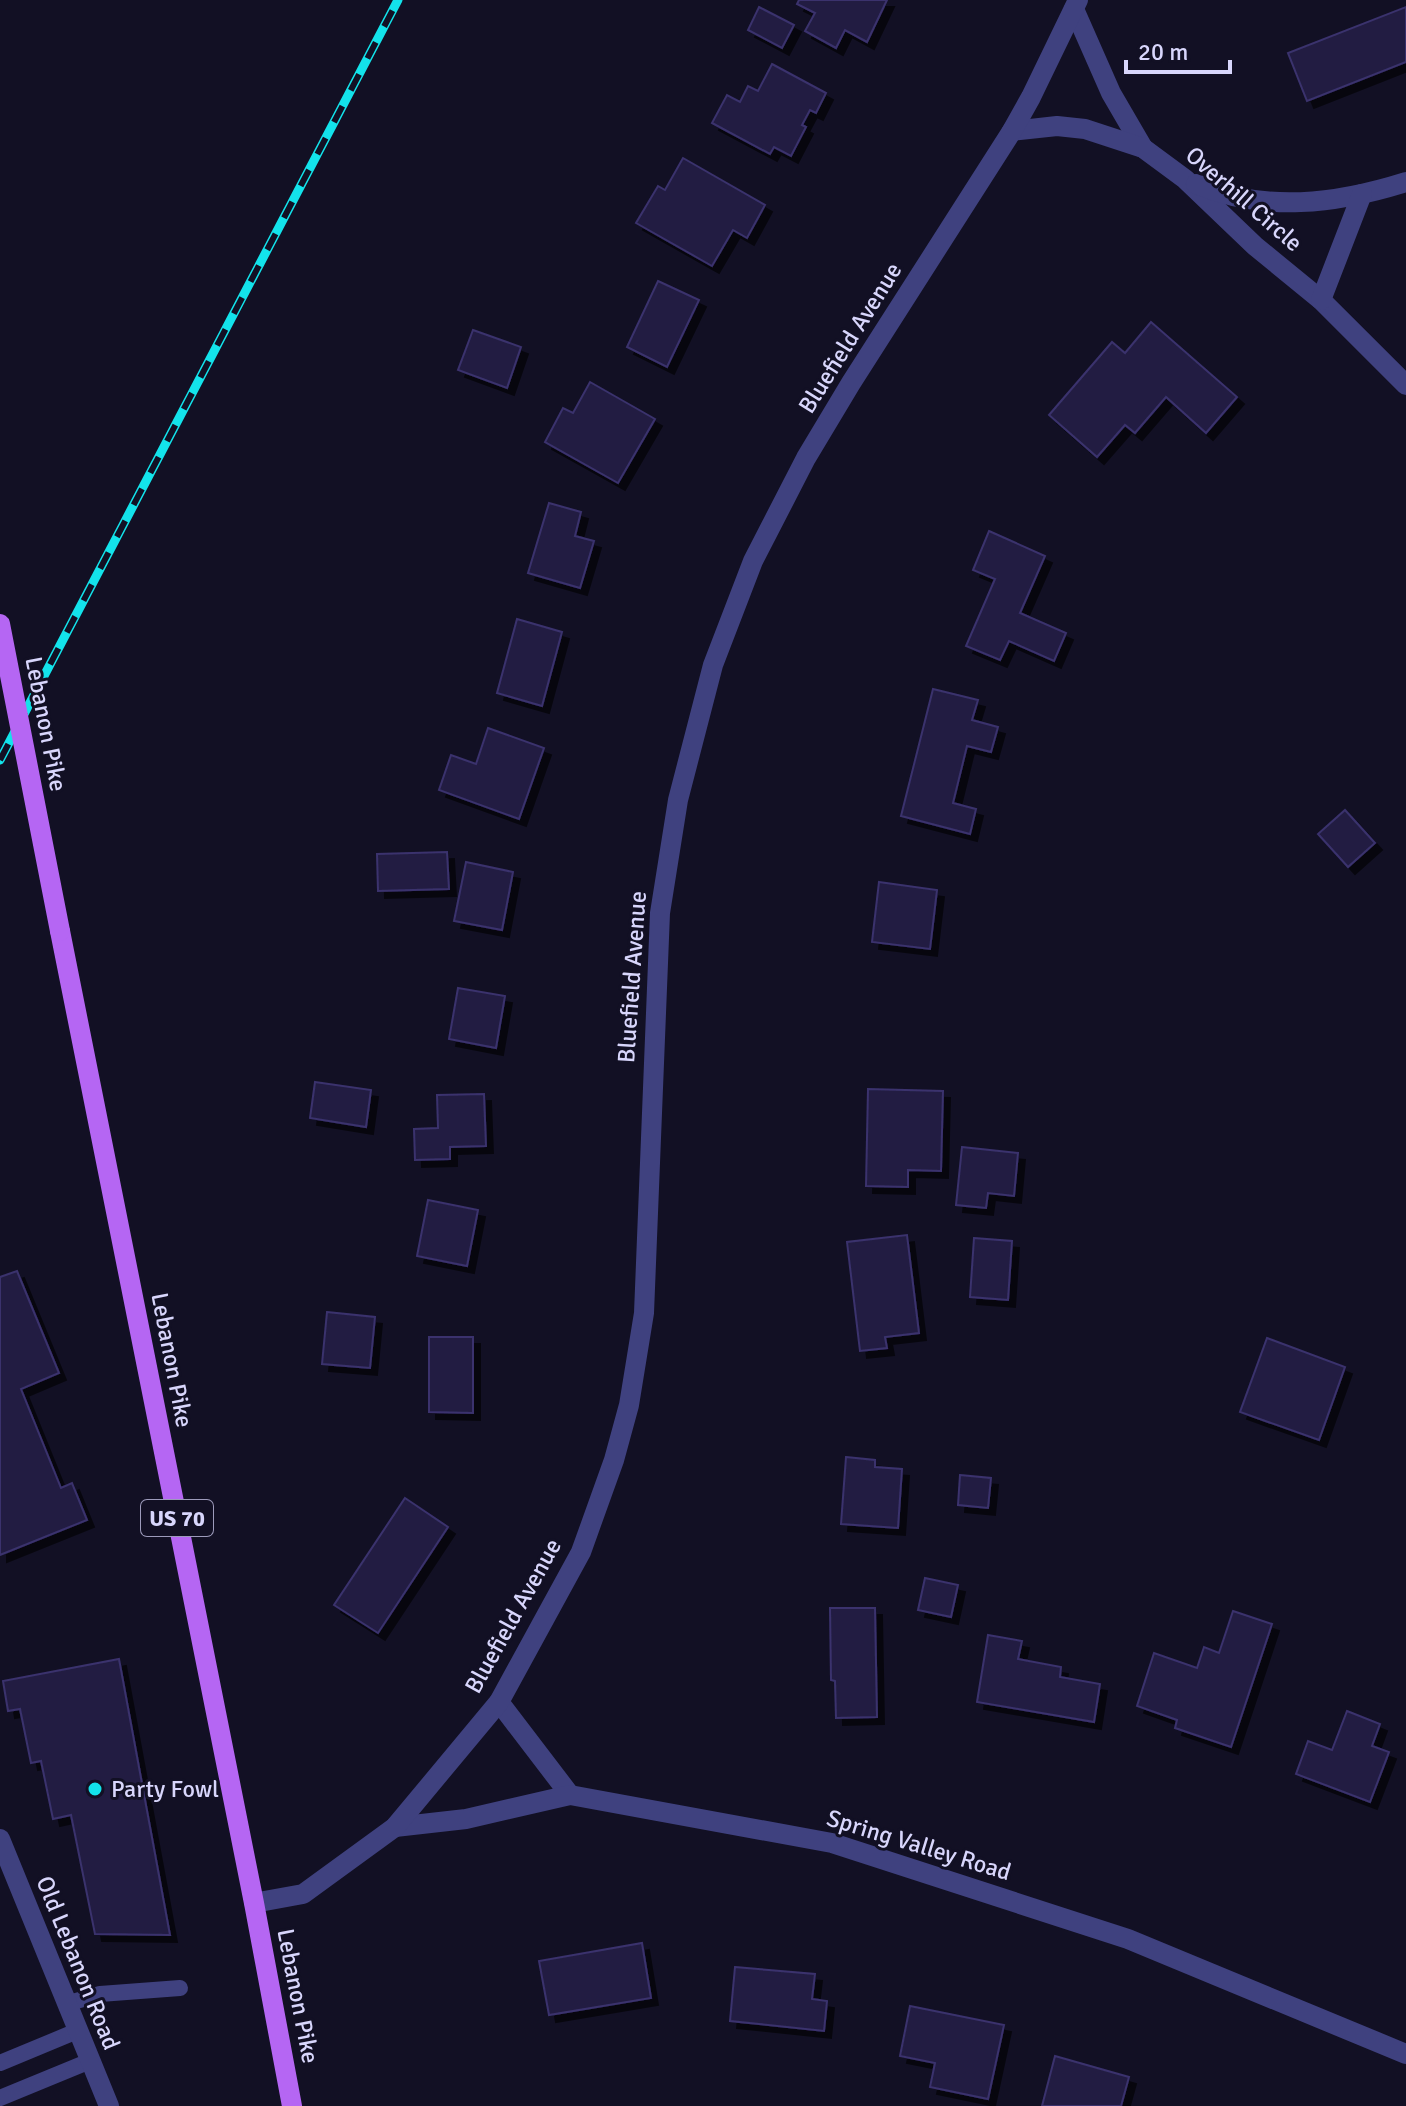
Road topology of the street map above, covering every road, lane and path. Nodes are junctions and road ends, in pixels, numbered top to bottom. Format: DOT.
graph roads {
  1 [pos="1076,4"];
  2 [pos="1012,131"];
  3 [pos="1143,148"];
  4 [pos="1185,179"];
  5 [pos="1406,182"];
  6 [pos="1362,194"];
  7 [pos="1321,300"];
  8 [pos="1406,385"];
  9 [pos="0,624"];
  10 [pos="499,1702"];
  11 [pos="570,1795"];
  12 [pos="395,1827"];
  13 [pos="0,1839"];
  14 [pos="254,1903"];
  15 [pos="180,1988"];
  16 [pos="66,2004"];
  17 [pos="77,2031"];
  18 [pos="1406,2054"];
  19 [pos="90,2061"];
  20 [pos="0,2063"];
  21 [pos="13,2099"];
  22 [pos="109,2106"];
  23 [pos="292,2106"];
  1 -- 2 [label="street, Bluefield Avenue"];
  1 -- 3 [label="street"];
  2 -- 3 [label="street, Overhill Circle"];
  2 -- 10 [label="street, Bluefield Avenue"];
  3 -- 4 [label="street, Overhill Circle"];
  4 -- 6 [label="street"];
  4 -- 7 [label="street, Overhill Circle"];
  5 -- 6 [label="street"];
  6 -- 7 [label="street"];
  7 -- 8 [label="street, Overhill Circle"];
  9 -- 14 [label="main road, Lebanon Pike / US 70, bridge"];
  10 -- 11 [label="street"];
  10 -- 12 [label="street, Bluefield Avenue"];
  11 -- 12 [label="street, Spring Valley Road"];
  11 -- 18 [label="street, Spring Valley Road"];
  12 -- 14 [label="street, Bluefield Avenue"];
  13 -- 16 [label="street, Old Lebanon Road"];
  14 -- 23 [label="main road, Lebanon Pike / US 70"];
  15 -- 16 [label="lane"];
  16 -- 17 [label="street, Old Lebanon Road"];
  17 -- 19 [label="street, Old Lebanon Road"];
  17 -- 20 [label="lane"];
  19 -- 21 [label="lane"];
  19 -- 22 [label="street, Old Lebanon Road"];
}
